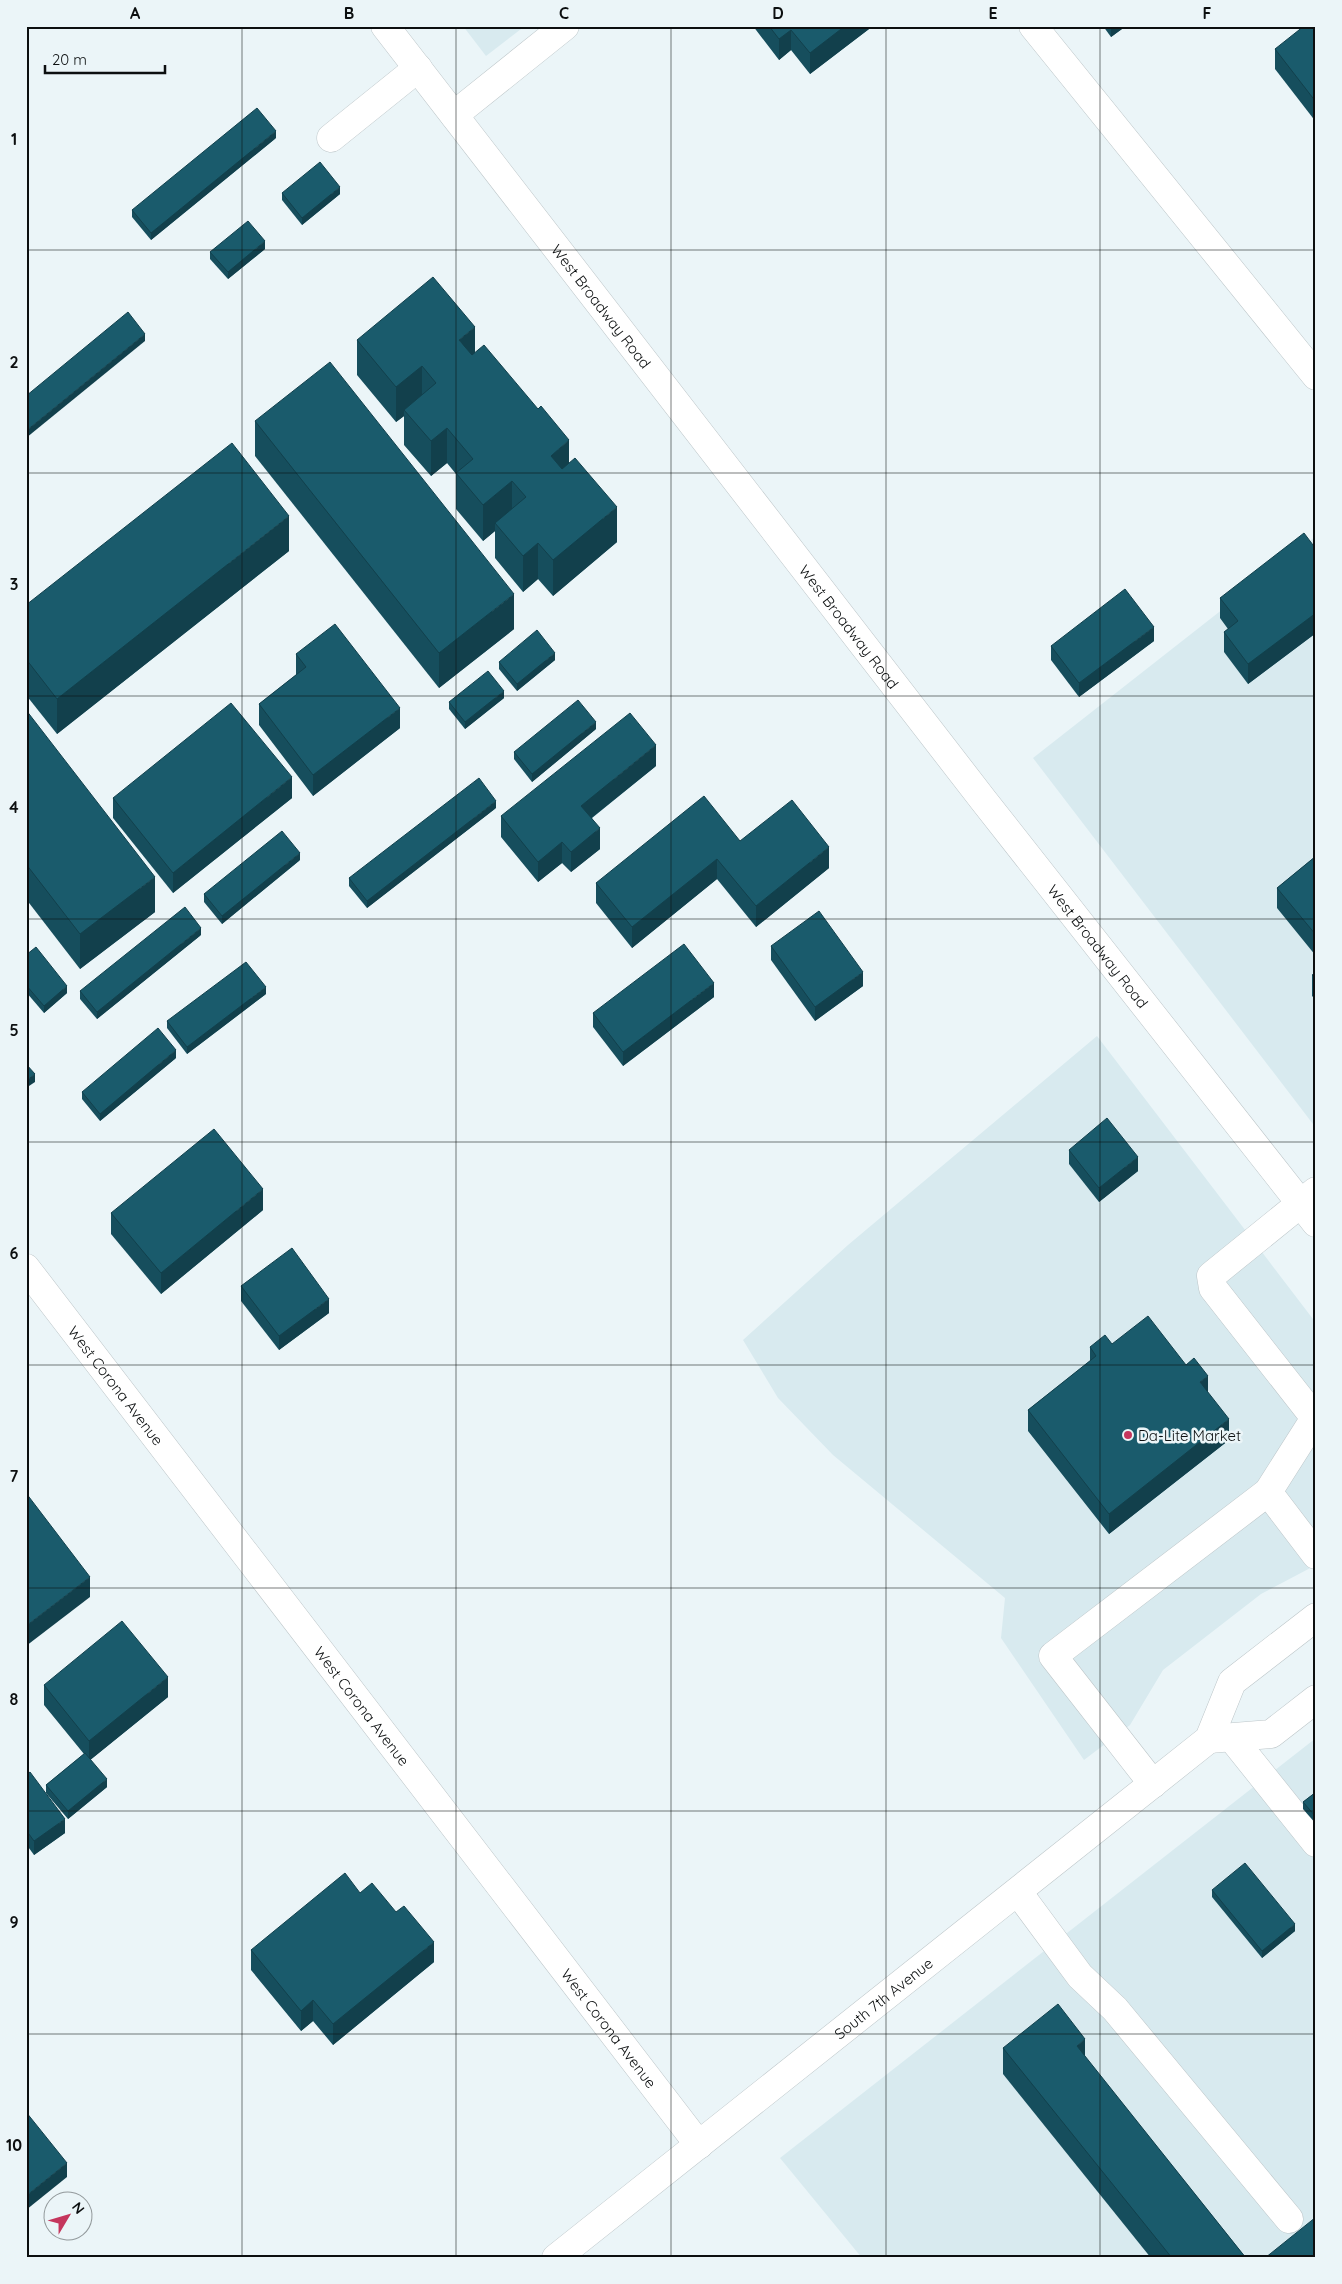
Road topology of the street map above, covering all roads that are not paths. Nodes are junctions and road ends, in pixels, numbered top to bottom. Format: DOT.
graph roads {
  1 [pos="385,26"];
  2 [pos="565,26"];
  3 [pos="1032,26"];
  4 [pos="418,68"];
  5 [pos="454,115"];
  6 [pos="331,138"];
  7 [pos="1316,376"];
  8 [pos="1311,1206"];
  9 [pos="26,1268"];
  10 [pos="1316,1418"];
  11 [pos="1268,1492"];
  12 [pos="1316,1554"];
  13 [pos="1316,1617"];
  14 [pos="1316,1699"];
  15 [pos="1220,1738"];
  16 [pos="1152,1784"];
  17 [pos="1316,1843"];
  18 [pos="1018,1892"];
  19 [pos="699,2145"];
  20 [pos="1289,2219"];
  21 [pos="556,2258"];
  1 -- 4 [label="main road, West Broadway Road"];
  2 -- 5 [label="main road"];
  3 -- 7 [label="main road"];
  4 -- 5 [label="main road, West Broadway Road"];
  4 -- 6 [label="main road"];
  5 -- 8 [label="main road, West Broadway Road"];
  8 -- 10 [label="main road"];
  9 -- 19 [label="main road, West Corona Avenue"];
  10 -- 11 [label="main road"];
  11 -- 12 [label="main road"];
  11 -- 16 [label="main road"];
  13 -- 15 [label="main road, South 7th Avenue"];
  14 -- 15 [label="main road"];
  15 -- 16 [label="main road, South 7th Avenue"];
  15 -- 17 [label="main road"];
  16 -- 18 [label="main road, South 7th Avenue"];
  18 -- 19 [label="main road, South 7th Avenue"];
  18 -- 20 [label="main road"];
  19 -- 21 [label="main road, South 7th Avenue"];
}
